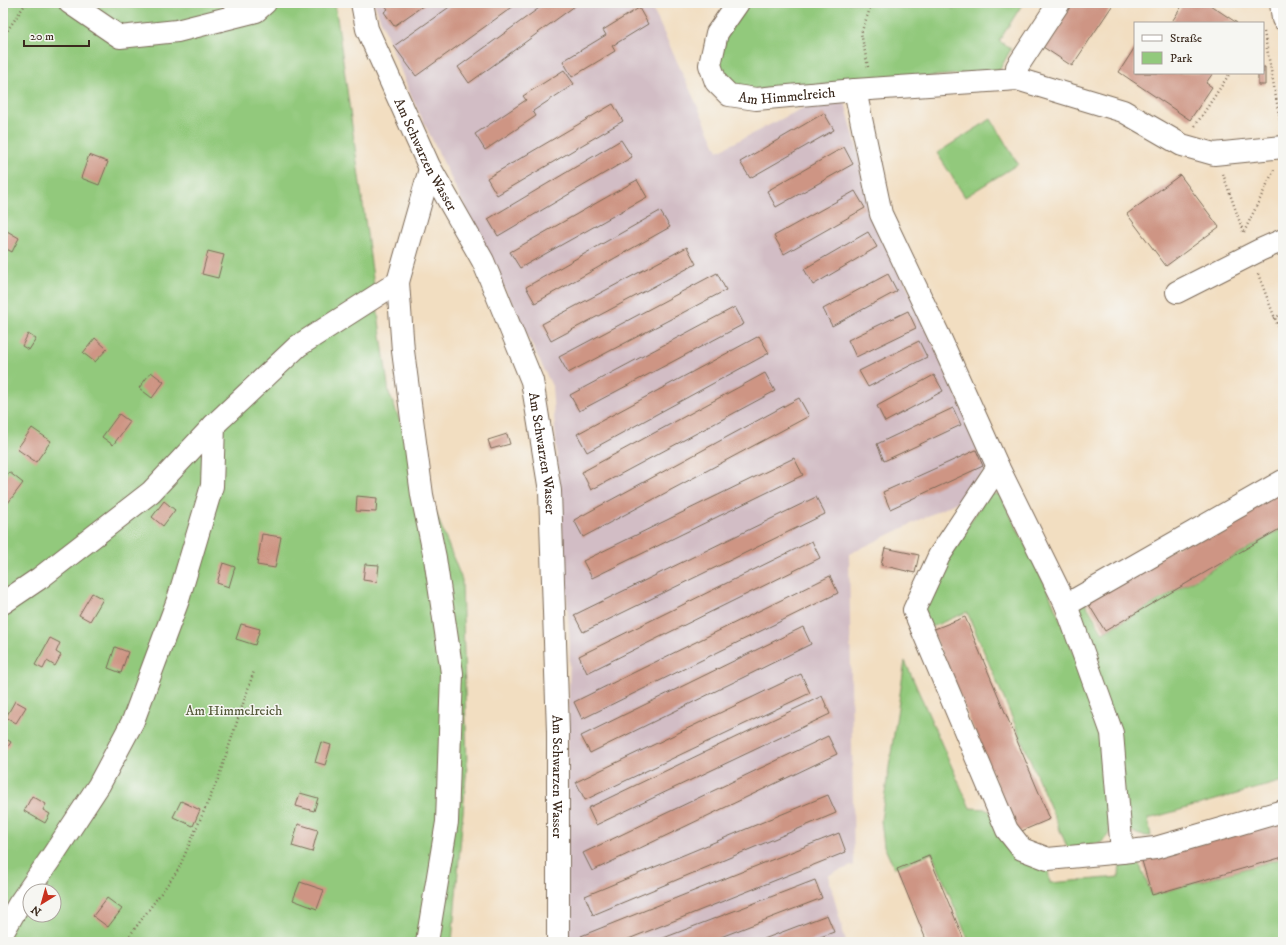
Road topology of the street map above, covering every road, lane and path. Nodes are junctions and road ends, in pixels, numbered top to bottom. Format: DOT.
graph roads {
  1 [pos="26,3"];
  2 [pos="70,3"];
  3 [pos="264,3"];
  4 [pos="362,3"];
  5 [pos="738,3"];
  6 [pos="872,3"];
  7 [pos="1059,3"];
  8 [pos="1281,3"];
  9 [pos="1277,24"];
  10 [pos="3,37"];
  11 [pos="1229,74"];
  12 [pos="1017,80"];
  13 [pos="863,89"];
  14 [pos="1282,126"];
  15 [pos="1182,145"];
  16 [pos="1283,147"];
  17 [pos="430,169"];
  18 [pos="1274,169"];
  19 [pos="1243,232"];
  20 [pos="1283,240"];
  21 [pos="398,282"];
  22 [pos="1177,292"];
  23 [pos="1283,314"];
  24 [pos="1274,318"];
  25 [pos="214,425"];
  26 [pos="998,467"];
  27 [pos="1283,481"];
  28 [pos="3,603"];
  29 [pos="1066,605"];
  30 [pos="254,671"];
  31 [pos="1283,811"];
  32 [pos="1122,852"];
  33 [pos="3,932"];
  34 [pos="125,942"];
  35 [pos="427,942"];
  36 [pos="558,942"];
  1 -- 10 [label="path"];
  2 -- 3 [label="street"];
  4 -- 17 [label="street, Am Schwarzen Wasser"];
  5 -- 13 [label="street, Am Himmelreich"];
  6 -- 13 [label="path"];
  7 -- 12 [label="street"];
  8 -- 9 [label="street"];
  9 -- 14 [label="path"];
  11 -- 15 [label="path"];
  12 -- 13 [label="street, Am Himmelreich"];
  12 -- 15 [label="street, Am Himmelreich"];
  13 -- 26 [label="street"];
  15 -- 16 [label="street, Am Himmelreich"];
  17 -- 21 [label="street"];
  17 -- 36 [label="street, Am Schwarzen Wasser"];
  18 -- 19 [label="path"];
  20 -- 22 [label="street"];
  21 -- 25 [label="street"];
  21 -- 35 [label="street"];
  23 -- 24 [label="path"];
  25 -- 28 [label="street"];
  25 -- 33 [label="street"];
  26 -- 29 [label="street"];
  26 -- 32 [label="street"];
  27 -- 29 [label="street"];
  29 -- 32 [label="street"];
  30 -- 34 [label="path"];
  31 -- 32 [label="street"];
}
